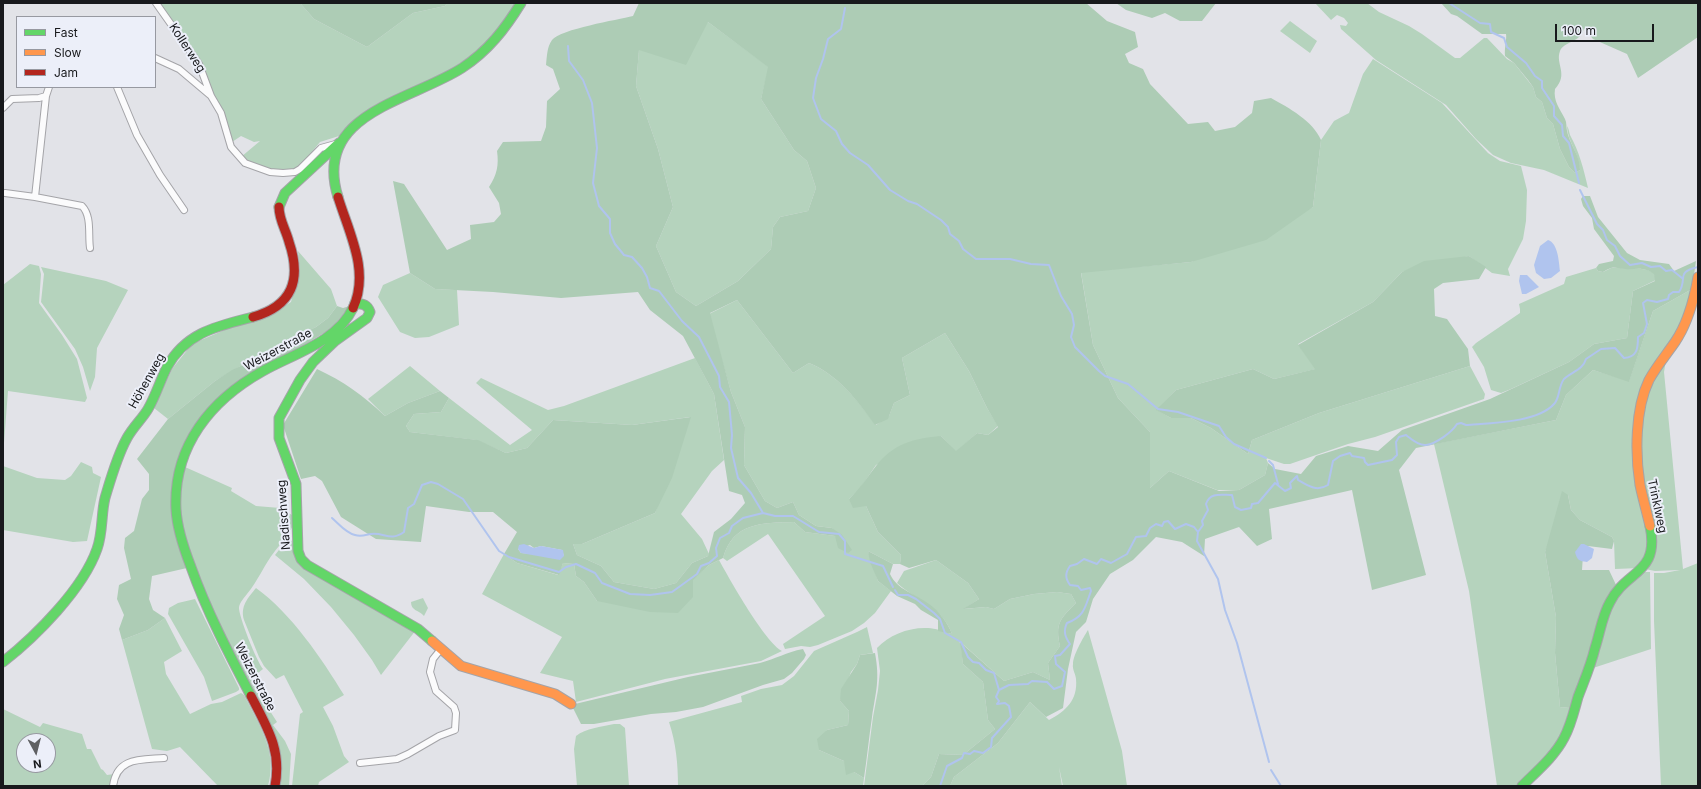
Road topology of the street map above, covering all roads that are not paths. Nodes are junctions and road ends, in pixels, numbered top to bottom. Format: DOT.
graph roads {
  1 [pos="156,3"];
  2 [pos="521,3"];
  3 [pos="156,58"];
  4 [pos="50,88"];
  5 [pos="118,88"];
  6 [pos="46,96"];
  7 [pos="211,96"];
  8 [pos="3,108"];
  9 [pos="339,143"];
  10 [pos="5,193"];
  11 [pos="35,197"];
  12 [pos="184,210"];
  13 [pos="90,248"];
  14 [pos="1698,277"];
  15 [pos="356,303"];
  16 [pos="441,649"];
  17 [pos="3,661"];
  18 [pos="571,704"];
  19 [pos="164,758"];
  20 [pos="360,763"];
  21 [pos="113,786"];
  22 [pos="275,786"];
  23 [pos="1522,786"];
  1 -- 7 [label="street, Kollerweg"];
  2 -- 9 [label="street, Weizerstraße"];
  3 -- 7 [label="street, Kollerweg"];
  4 -- 6 [label="street"];
  5 -- 12 [label="street"];
  6 -- 8 [label="street"];
  6 -- 11 [label="street"];
  7 -- 9 [label="street, Kollerweg"];
  9 -- 15 [label="street, Weizerstraße"];
  9 -- 17 [label="street, Höhenweg"];
  10 -- 11 [label="street"];
  11 -- 13 [label="street"];
  14 -- 23 [label="street, Trinklweg"];
  15 -- 16 [label="street, Nadischweg"];
  15 -- 22 [label="street, Weizerstraße"];
  16 -- 18 [label="street, Nadischweg"];
  16 -- 20 [label="street"];
  19 -- 21 [label="street"];
}
